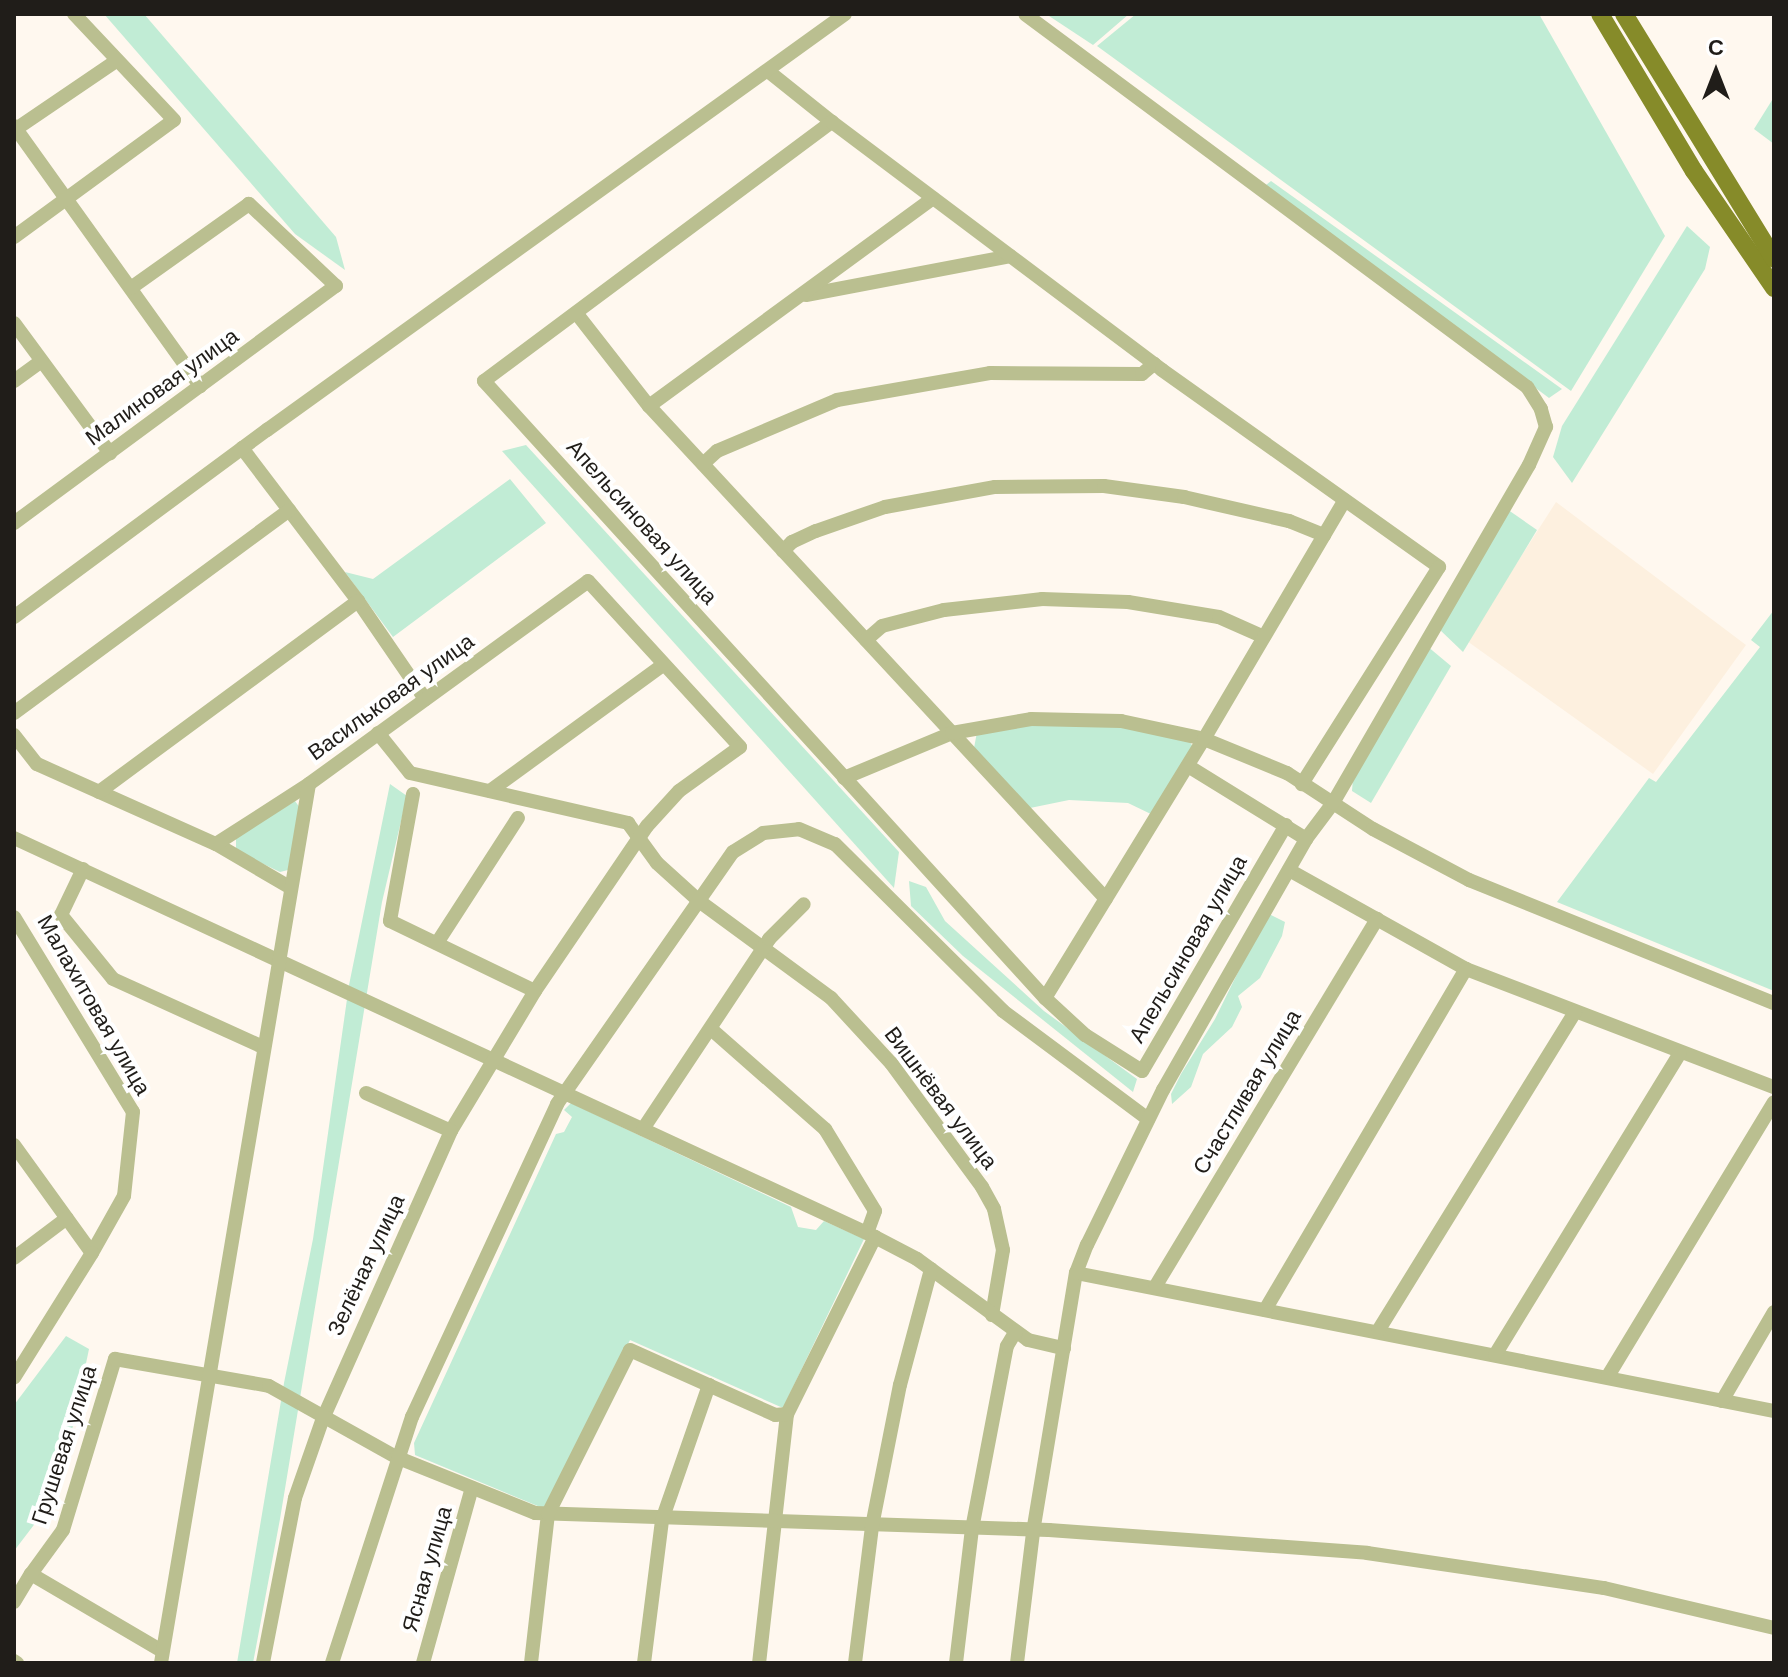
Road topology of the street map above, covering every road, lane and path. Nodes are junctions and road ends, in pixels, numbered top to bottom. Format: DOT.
graph roads {
  1 [pos="74,14"];
  2 [pos="845,14"];
  3 [pos="1025,14"];
  4 [pos="1600,14"];
  5 [pos="1624,14"];
  6 [pos="116,61"];
  7 [pos="1657,69"];
  8 [pos="768,71"];
  9 [pos="1638,78"];
  10 [pos="832,122"];
  11 [pos="15,128"];
  12 [pos="933,198"];
  13 [pos="66,199"];
  14 [pos="14,237"];
  15 [pos="1010,256"];
  16 [pos="1774,259"];
  17 [pos="131,288"];
  18 [pos="1774,288"];
  19 [pos="803,295"];
  20 [pos="577,314"];
  21 [pos="14,323"];
  22 [pos="42,361"];
  23 [pos="1154,364"];
  24 [pos="14,381"];
  25 [pos="200,386"];
  26 [pos="649,406"];
  27 [pos="242,448"];
  28 [pos="110,453"];
  29 [pos="703,464"];
  30 [pos="1345,500"];
  31 [pos="289,510"];
  32 [pos="14,523"];
  33 [pos="1324,535"];
  34 [pos="783,551"];
  35 [pos="358,601"];
  36 [pos="14,617"];
  37 [pos="1264,637"];
  38 [pos="866,640"];
  39 [pos="664,664"];
  40 [pos="425,699"];
  41 [pos="14,713"];
  42 [pos="378,733"];
  43 [pos="952,733"];
  44 [pos="14,735"];
  45 [pos="1204,739"];
  46 [pos="1188,766"];
  47 [pos="844,778"];
  48 [pos="309,784"];
  49 [pos="1302,784"];
  50 [pos="490,791"];
  51 [pos="99,792"];
  52 [pos="413,794"];
  53 [pos="1333,803"];
  54 [pos="518,818"];
  55 [pos="1286,825"];
  56 [pos="14,838"];
  57 [pos="640,838"];
  58 [pos="1306,839"];
  59 [pos="216,844"];
  60 [pos="83,869"];
  61 [pos="1289,870"];
  62 [pos="291,888"];
  63 [pos="1106,899"];
  64 [pos="699,901"];
  65 [pos="804,904"];
  66 [pos="14,917"];
  67 [pos="1377,919"];
  68 [pos="437,943"];
  69 [pos="764,949"];
  70 [pos="277,959"];
  71 [pos="1466,969"];
  72 [pos="535,991"];
  73 [pos="1045,998"];
  74 [pos="1774,1003"];
  75 [pos="1575,1012"];
  76 [pos="711,1029"];
  77 [pos="263,1047"];
  78 [pos="1680,1053"];
  79 [pos="491,1061"];
  80 [pos="1774,1087"];
  81 [pos="366,1093"];
  82 [pos="565,1093"];
  83 [pos="1774,1102"];
  84 [pos="1148,1119"];
  85 [pos="643,1129"];
  86 [pos="451,1131"];
  87 [pos="14,1145"];
  88 [pos="67,1218"];
  89 [pos="871,1235"];
  90 [pos="92,1253"];
  91 [pos="14,1258"];
  92 [pos="931,1269"];
  93 [pos="1076,1273"];
  94 [pos="1155,1287"];
  95 [pos="1265,1310"];
  96 [pos="1774,1312"];
  97 [pos="992,1315"];
  98 [pos="1016,1331"];
  99 [pos="1378,1331"];
  100 [pos="1064,1348"];
  101 [pos="1495,1355"];
  102 [pos="208,1375"];
  103 [pos="1608,1376"];
  104 [pos="14,1378"];
  105 [pos="709,1385"];
  106 [pos="1722,1401"];
  107 [pos="1774,1411"];
  108 [pos="787,1414"];
  109 [pos="323,1418"];
  110 [pos="396,1457"];
  111 [pos="472,1488"];
  112 [pos="548,1514"];
  113 [pos="662,1520"];
  114 [pos="776,1524"];
  115 [pos="872,1526"];
  116 [pos="972,1529"];
  117 [pos="1033,1532"];
  118 [pos="31,1574"];
  119 [pos="14,1602"];
  120 [pos="1774,1628"];
  121 [pos="162,1657"];
  122 [pos="263,1663"];
  123 [pos="332,1663"];
  124 [pos="423,1663"];
  125 [pos="531,1663"];
  126 [pos="644,1663"];
  127 [pos="759,1663"];
  128 [pos="855,1663"];
  129 [pos="956,1663"];
  130 [pos="1017,1663"];
  1 -- 6 [label="street"];
  2 -- 8 [label="street"];
  3 -- 53 [label="street"];
  4 -- 9 [label="main road"];
  5 -- 7 [label="main road"];
  6 -- 11 [label="street"];
  6 -- 13 [label="street"];
  7 -- 9 [label="main road"];
  7 -- 16 [label="main road"];
  8 -- 10 [label="street"];
  8 -- 27 [label="street"];
  9 -- 18 [label="main road"];
  10 -- 12 [label="street"];
  10 -- 20 [label="street, Апельсиновая улица"];
  11 -- 13 [label="street"];
  12 -- 15 [label="street"];
  12 -- 19 [label="street"];
  13 -- 14 [label="street"];
  13 -- 17 [label="street"];
  15 -- 19 [label="street"];
  15 -- 23 [label="street"];
  17 -- 25 [label="street"];
  17 -- 25 [label="street, Малиновая улица"];
  19 -- 26 [label="street"];
  20 -- 26 [label="street"];
  20 -- 47 [label="street, Апельсиновая улица"];
  21 -- 22 [label="street"];
  22 -- 24 [label="street"];
  22 -- 28 [label="street"];
  23 -- 29 [label="street"];
  23 -- 30 [label="street"];
  25 -- 28 [label="street, Малиновая улица"];
  26 -- 29 [label="street"];
  27 -- 31 [label="street"];
  27 -- 36 [label="street"];
  28 -- 32 [label="street, Малиновая улица"];
  29 -- 34 [label="street"];
  30 -- 33 [label="street"];
  30 -- 49 [label="street"];
  31 -- 35 [label="street"];
  31 -- 41 [label="street"];
  33 -- 34 [label="street"];
  33 -- 37 [label="street"];
  34 -- 38 [label="street"];
  35 -- 40 [label="street"];
  35 -- 51 [label="street"];
  37 -- 38 [label="street"];
  37 -- 45 [label="street"];
  38 -- 43 [label="street"];
  39 -- 40 [label="street, Васильковая улица"];
  39 -- 50 [label="street"];
  39 -- 57 [label="street"];
  40 -- 42 [label="street, Васильковая улица"];
  42 -- 48 [label="street, Васильковая улица"];
  42 -- 50 [label="street"];
  43 -- 45 [label="street"];
  43 -- 47 [label="street"];
  43 -- 63 [label="street"];
  44 -- 51 [label="street"];
  45 -- 46 [label="street"];
  45 -- 49 [label="street"];
  46 -- 55 [label="street"];
  46 -- 63 [label="street"];
  47 -- 73 [label="street, Апельсиновая улица"];
  48 -- 59 [label="street, Васильковая улица"];
  48 -- 62 [label="street"];
  49 -- 53 [label="street"];
  50 -- 57 [label="street"];
  51 -- 59 [label="street"];
  52 -- 68 [label="street"];
  53 -- 58 [label="street"];
  53 -- 74 [label="street"];
  54 -- 68 [label="street"];
  55 -- 58 [label="street"];
  55 -- 73 [label="street, Апельсиновая улица"];
  56 -- 60 [label="street"];
  57 -- 64 [label="street, Вишнёвая улица"];
  57 -- 72 [label="street, Зелёная улица"];
  58 -- 61 [label="street"];
  59 -- 62 [label="street"];
  60 -- 70 [label="street"];
  60 -- 77 [label="street"];
  61 -- 67 [label="street"];
  61 -- 84 [label="street"];
  62 -- 70 [label="street"];
  63 -- 73 [label="street"];
  64 -- 69 [label="street, Вишнёвая улица"];
  64 -- 82 [label="street"];
  64 -- 84 [label="street"];
  65 -- 69 [label="street"];
  66 -- 90 [label="street, Малахитовая улица"];
  67 -- 71 [label="street"];
  67 -- 94 [label="street, Счастливая улица"];
  68 -- 72 [label="street"];
  69 -- 76 [label="street"];
  69 -- 97 [label="street, Вишнёвая улица"];
  70 -- 77 [label="street"];
  70 -- 79 [label="street"];
  71 -- 75 [label="street"];
  71 -- 95 [label="street"];
  72 -- 79 [label="street, Зелёная улица"];
  75 -- 78 [label="street"];
  75 -- 99 [label="street"];
  76 -- 85 [label="street"];
  76 -- 89 [label="street"];
  77 -- 102 [label="street"];
  78 -- 80 [label="street"];
  78 -- 101 [label="street"];
  79 -- 82 [label="street"];
  79 -- 86 [label="street, Зелёная улица"];
  81 -- 86 [label="street"];
  82 -- 85 [label="street"];
  82 -- 110 [label="street"];
  83 -- 103 [label="street"];
  84 -- 93 [label="street"];
  85 -- 89 [label="street"];
  86 -- 109 [label="street, Зелёная улица"];
  87 -- 88 [label="street"];
  88 -- 90 [label="street"];
  88 -- 91 [label="street"];
  89 -- 92 [label="street"];
  89 -- 108 [label="street"];
  90 -- 104 [label="street, Малахитовая улица"];
  92 -- 97 [label="street"];
  92 -- 115 [label="street"];
  93 -- 94 [label="street"];
  93 -- 100 [label="street"];
  94 -- 95 [label="street"];
  95 -- 99 [label="street"];
  96 -- 106 [label="street"];
  97 -- 98 [label="street"];
  98 -- 100 [label="street"];
  98 -- 116 [label="street"];
  99 -- 101 [label="street"];
  100 -- 117 [label="street"];
  101 -- 103 [label="street"];
  102 -- 109 [label="street"];
  102 -- 118 [label="street, Грушевая улица"];
  102 -- 121 [label="street"];
  103 -- 106 [label="street"];
  105 -- 108 [label="street"];
  105 -- 112 [label="street"];
  105 -- 113 [label="street"];
  106 -- 107 [label="street"];
  108 -- 114 [label="street"];
  109 -- 110 [label="street"];
  109 -- 122 [label="street, Зелёная улица"];
  110 -- 111 [label="street"];
  110 -- 123 [label="street"];
  111 -- 112 [label="street"];
  111 -- 124 [label="street, Ясная улица"];
  112 -- 113 [label="street"];
  112 -- 125 [label="street"];
  113 -- 114 [label="street"];
  113 -- 126 [label="street"];
  114 -- 115 [label="street"];
  114 -- 127 [label="street"];
  115 -- 116 [label="street"];
  115 -- 128 [label="street"];
  116 -- 117 [label="street"];
  116 -- 129 [label="street"];
  117 -- 120 [label="street"];
  117 -- 130 [label="street"];
  118 -- 119 [label="street"];
  118 -- 121 [label="street"];
}
